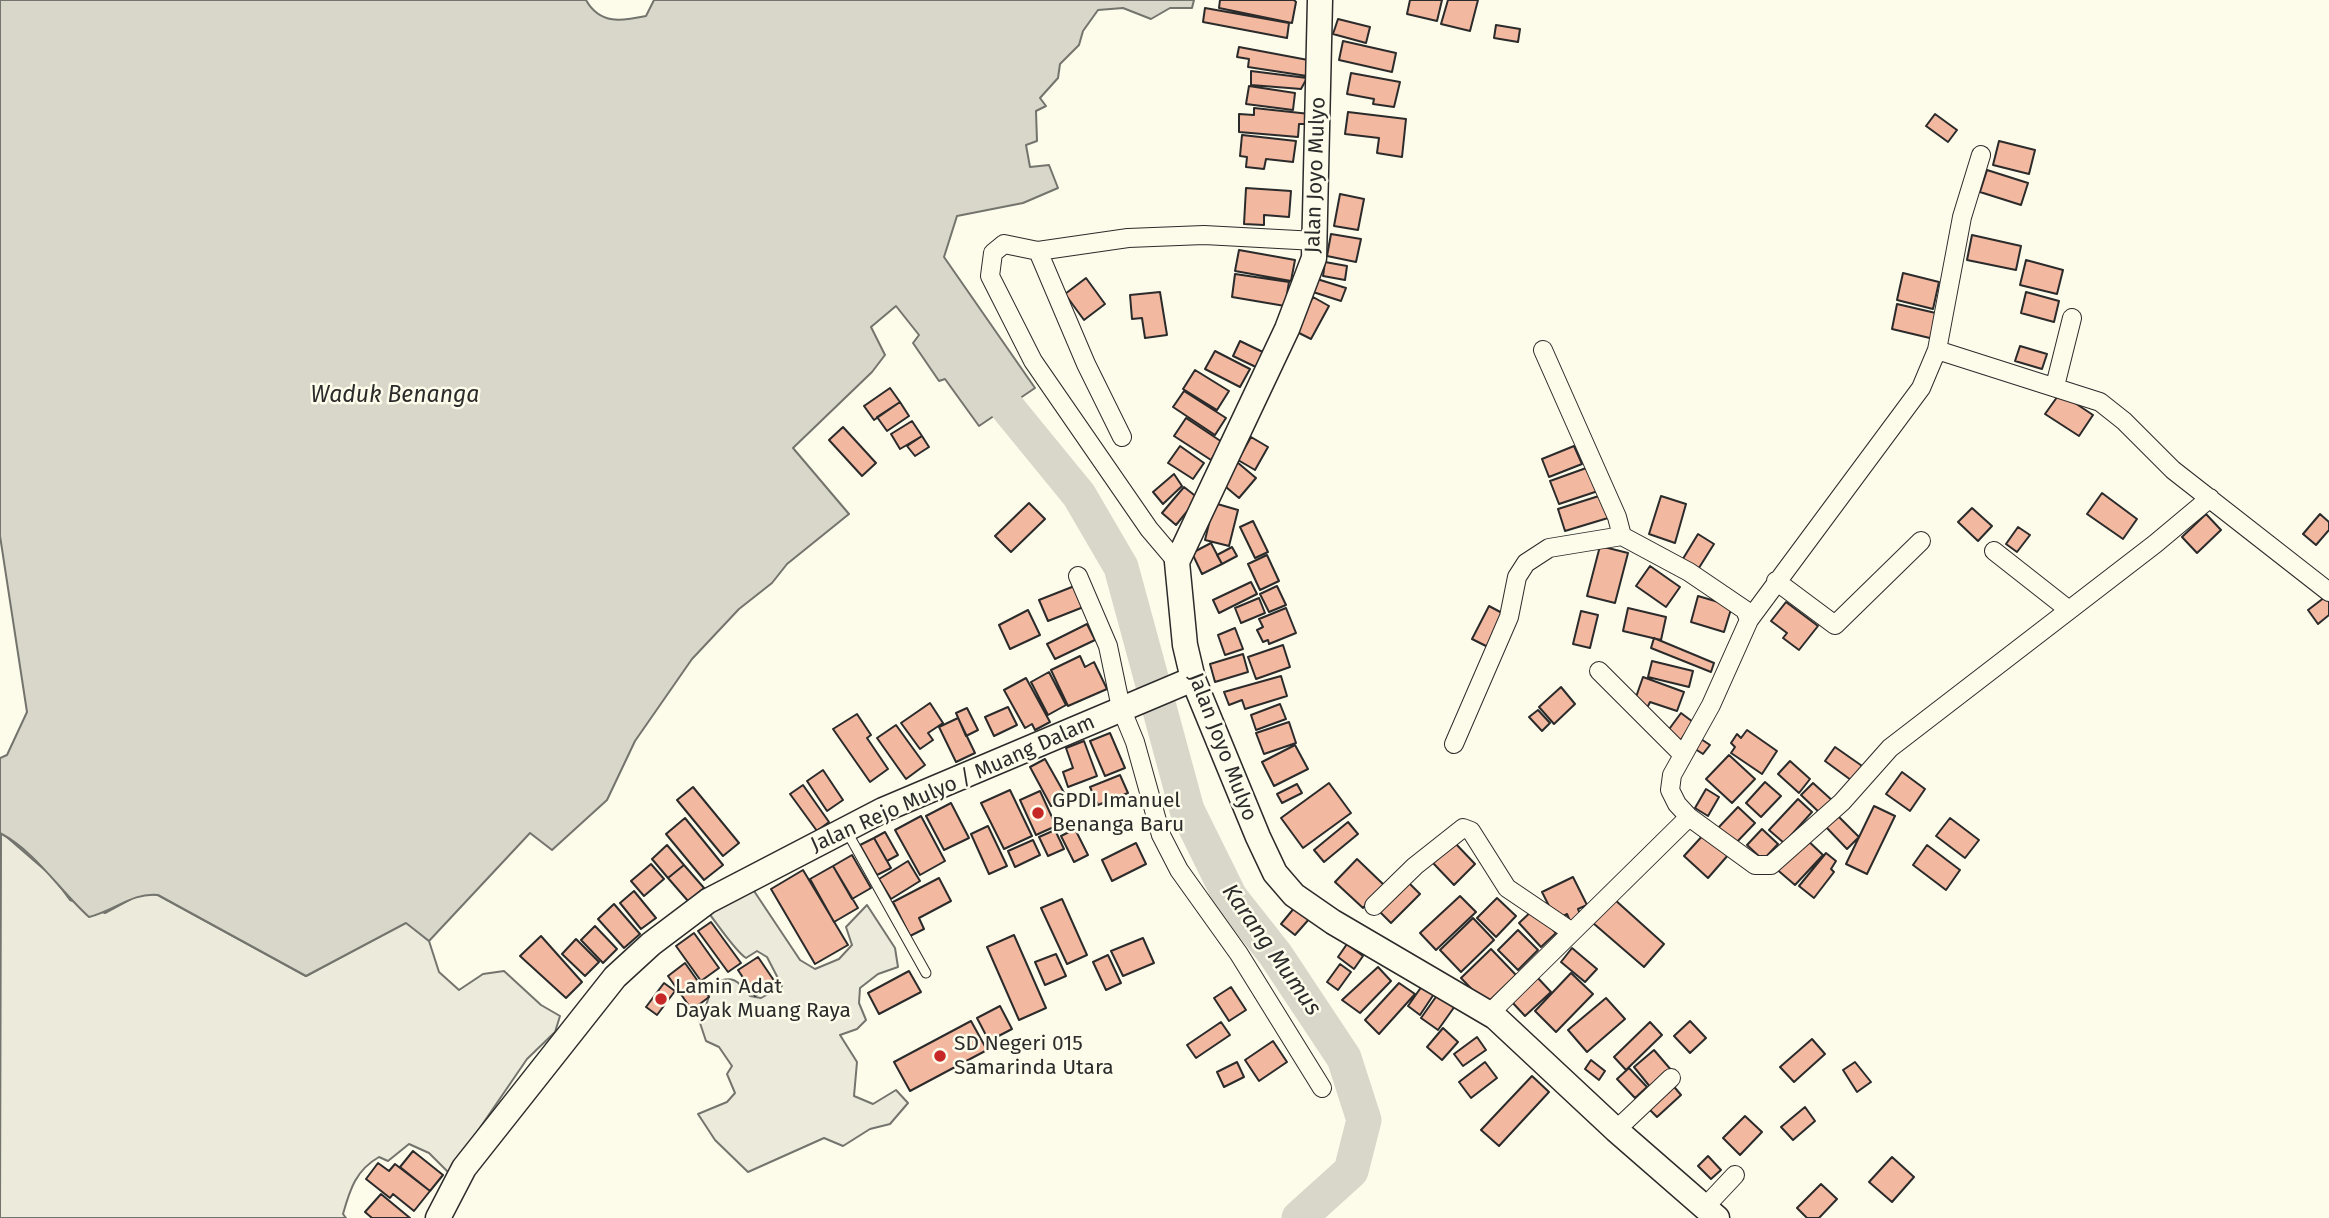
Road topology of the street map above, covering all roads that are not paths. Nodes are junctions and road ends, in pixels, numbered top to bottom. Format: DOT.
graph roads {
  1 [pos="1320,0"];
  2 [pos="1981,155"];
  3 [pos="1316,241"];
  4 [pos="1038,251"];
  5 [pos="2072,318"];
  6 [pos="1543,350"];
  7 [pos="1937,350"];
  8 [pos="2055,386"];
  9 [pos="1122,437"];
  10 [pos="2210,498"];
  11 [pos="1622,536"];
  12 [pos="1921,541"];
  13 [pos="1994,551"];
  14 [pos="1177,562"];
  15 [pos="1078,576"];
  16 [pos="1776,581"];
  17 [pos="2329,592"];
  18 [pos="2069,610"];
  19 [pos="1749,620"];
  20 [pos="1599,671"];
  21 [pos="1184,682"];
  22 [pos="1123,707"];
  23 [pos="1454,744"];
  24 [pos="1683,755"];
  25 [pos="1689,817"];
  26 [pos="846,829"];
  27 [pos="1374,906"];
  28 [pos="1572,932"];
  29 [pos="926,974"];
  30 [pos="1489,1014"];
  31 [pos="1671,1078"];
  32 [pos="1322,1088"];
  33 [pos="1616,1130"];
  34 [pos="1735,1175"];
  35 [pos="1710,1213"];
  36 [pos="438,1218"];
  1 -- 3 [label="main road, Jalan Joyo Mulyo"];
  2 -- 7 [label="street"];
  3 -- 4 [label="street"];
  3 -- 14 [label="main road, Jalan Joyo Mulyo"];
  4 -- 9 [label="street"];
  4 -- 14 [label="street"];
  5 -- 8 [label="street"];
  6 -- 11 [label="street"];
  7 -- 8 [label="street"];
  7 -- 16 [label="street"];
  8 -- 10 [label="street"];
  10 -- 17 [label="street"];
  10 -- 18 [label="street"];
  11 -- 19 [label="street"];
  11 -- 23 [label="street"];
  12 -- 16 [label="street"];
  13 -- 18 [label="street"];
  14 -- 21 [label="main road, Jalan Joyo Mulyo"];
  15 -- 22 [label="street"];
  16 -- 19 [label="street"];
  18 -- 25 [label="street"];
  19 -- 24 [label="street"];
  20 -- 24 [label="street"];
  21 -- 22 [label="main road, Jalan Rejo Mulyo / Muang Dalam"];
  21 -- 30 [label="main road, Jalan Joyo Mulyo"];
  22 -- 26 [label="main road, Jalan Rejo Mulyo / Muang Dalam"];
  22 -- 32 [label="street"];
  24 -- 25 [label="street"];
  25 -- 28 [label="street"];
  26 -- 29 [label="lane"];
  26 -- 36 [label="main road, Jalan Rejo Mulyo / Muang Dalam"];
  27 -- 28 [label="street"];
  28 -- 30 [label="street"];
  30 -- 33 [label="main road, Jalan Joyo Mulyo"];
  31 -- 33 [label="street"];
  33 -- 35 [label="main road, Jalan Joyo Mulyo"];
  34 -- 35 [label="street"];
}
